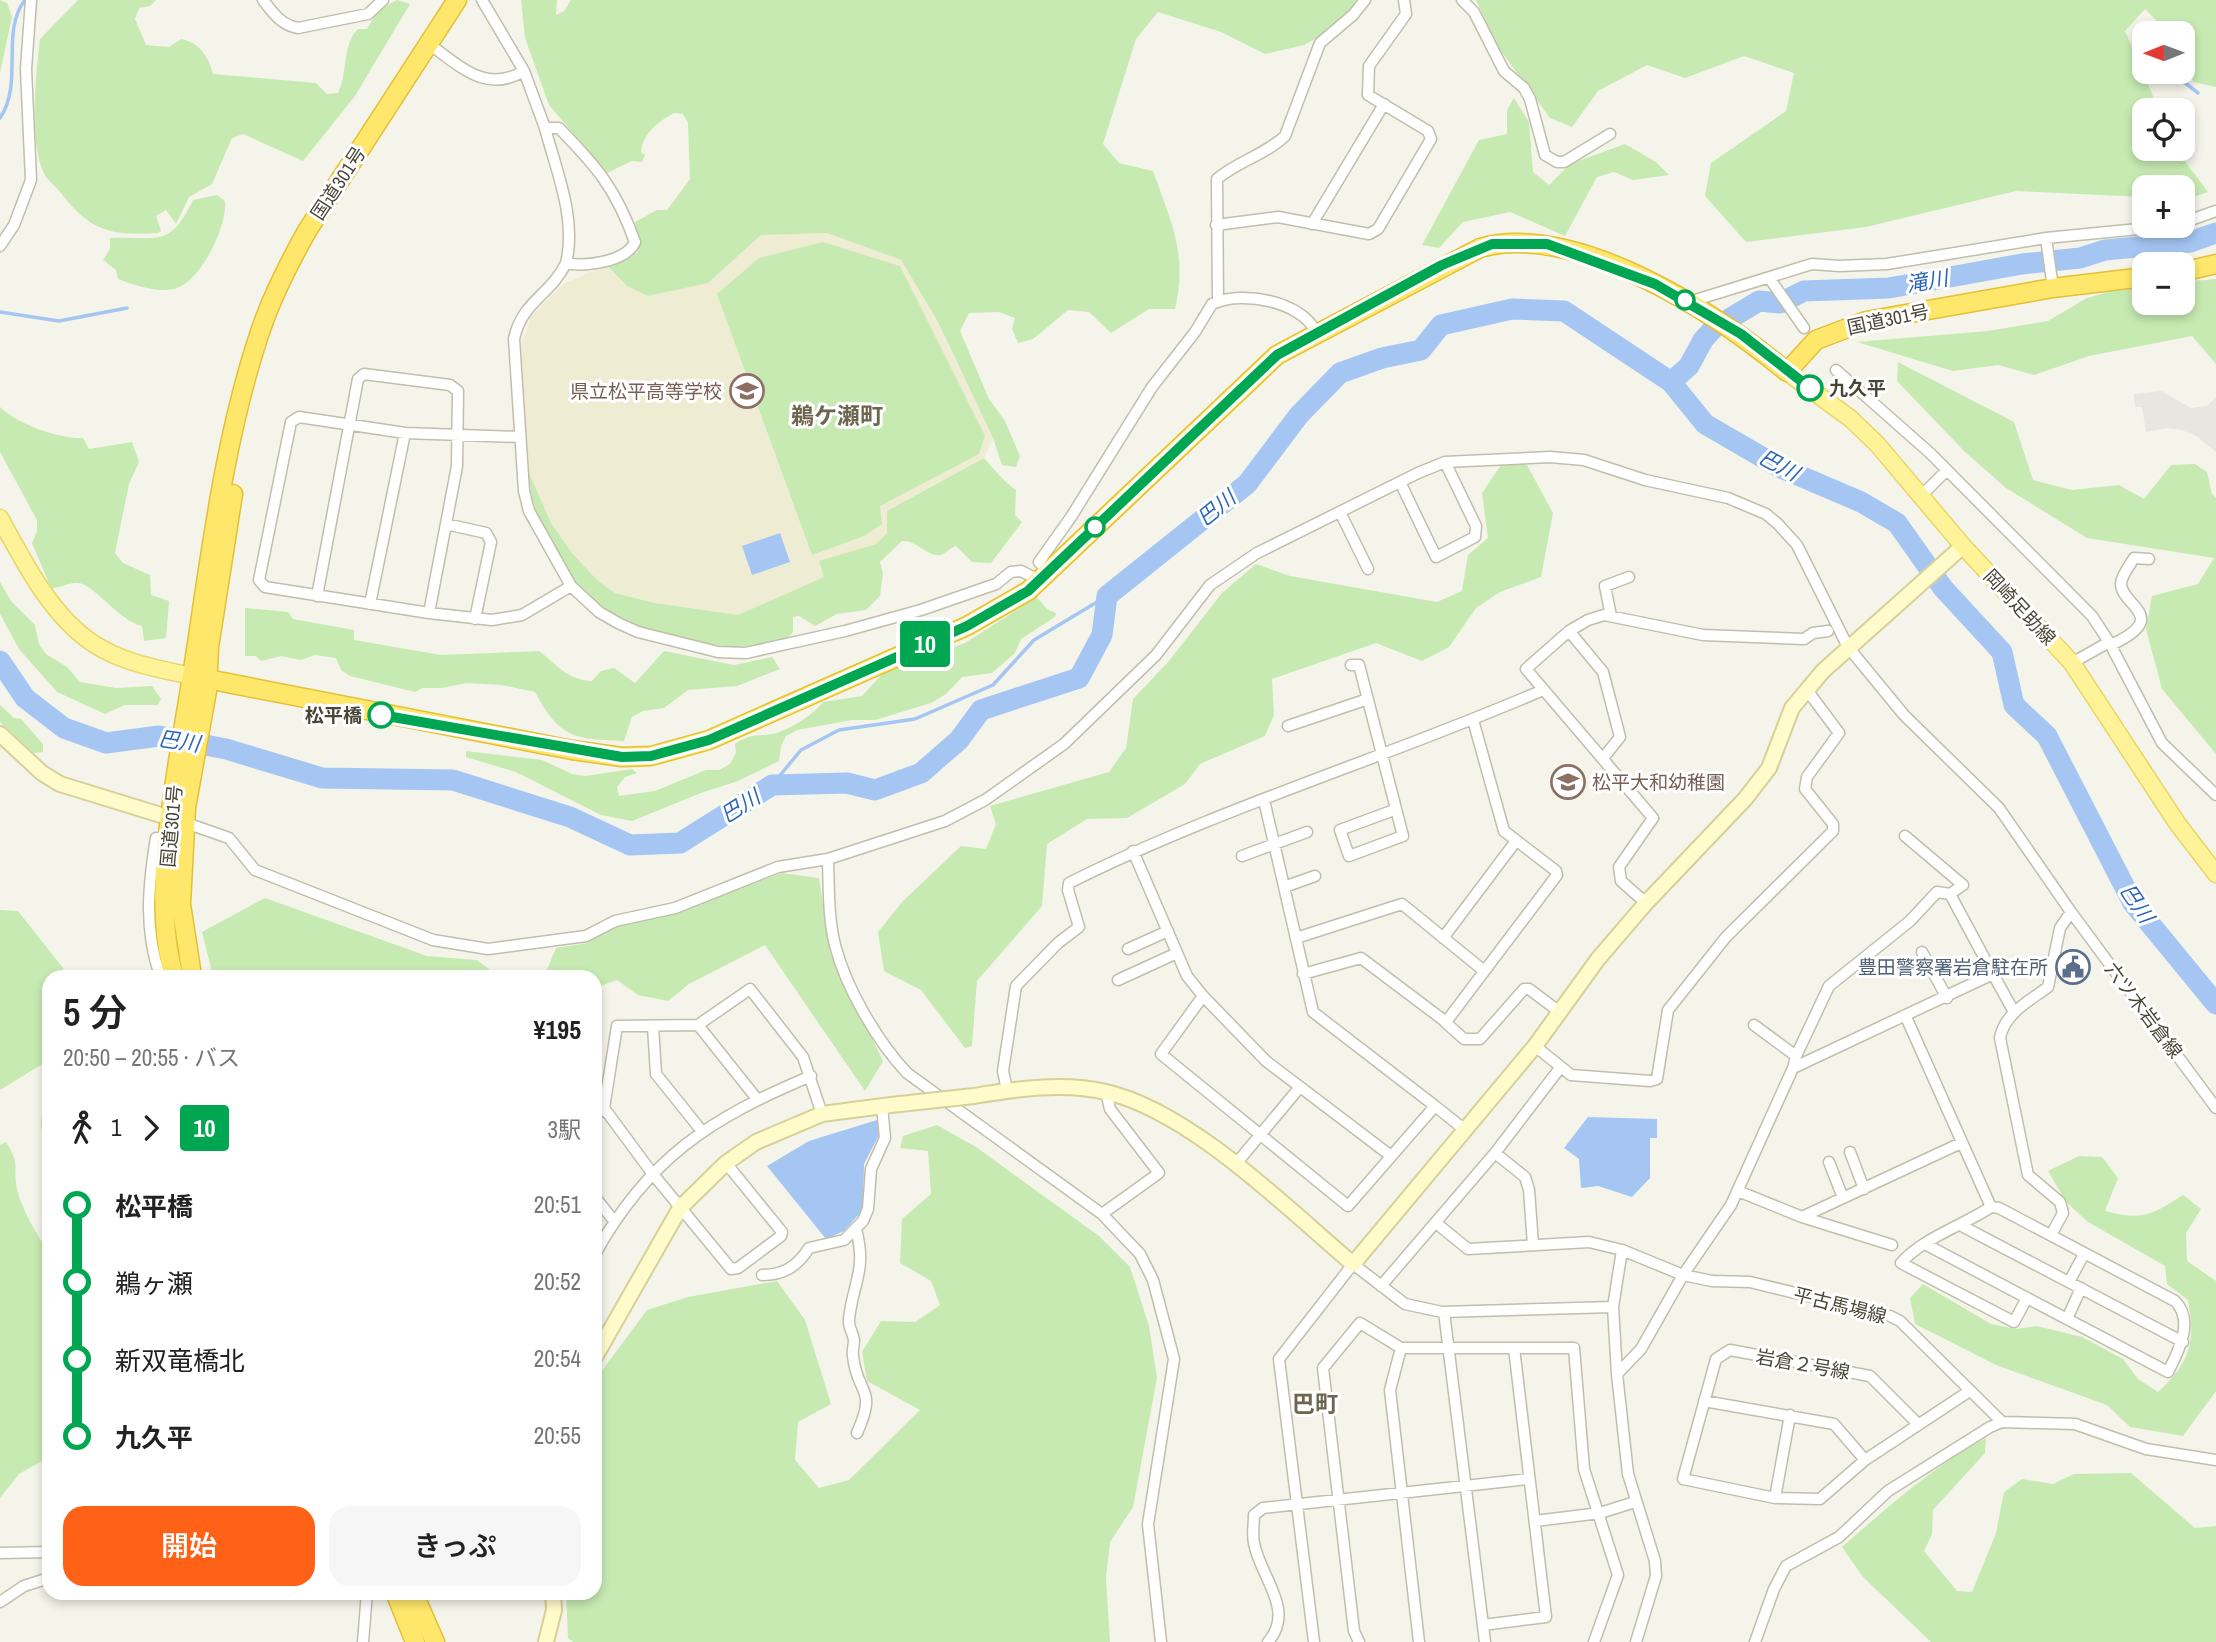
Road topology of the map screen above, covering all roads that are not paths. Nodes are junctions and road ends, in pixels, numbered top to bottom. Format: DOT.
graph roads {
  1 [pos="31,0"];
  2 [pos="262,0"];
  3 [pos="383,0"];
  4 [pos="457,0"];
  5 [pos="482,0"];
  6 [pos="1365,0"];
  7 [pos="1404,0"];
  8 [pos="1462,0"];
  9 [pos="429,44"];
  10 [pos="524,71"];
  11 [pos="1384,104"];
  12 [pos="545,128"];
  13 [pos="1610,134"];
  14 [pos="2216,211"];
  15 [pos="2195,218"];
  16 [pos="1312,224"];
  17 [pos="1216,225"];
  18 [pos="2132,230"];
  19 [pos="2046,238"];
  20 [pos="0,246"];
  21 [pos="566,263"];
  22 [pos="2216,264"];
  23 [pos="2195,269"];
  24 [pos="2132,278"];
  25 [pos="1772,283"];
  26 [pos="2053,288"];
  27 [pos="1218,302"];
  28 [pos="1696,306"];
  29 [pos="1804,328"];
  30 [pos="1316,332"];
  31 [pos="1836,370"];
  32 [pos="1787,372"];
  33 [pos="348,423"];
  34 [pos="405,433"];
  35 [pos="459,436"];
  36 [pos="520,437"];
  37 [pos="1445,462"];
  38 [pos="1947,470"];
  39 [pos="1400,482"];
  40 [pos="1921,496"];
  41 [pos="1340,512"];
  42 [pos="0,518"];
  43 [pos="446,524"];
  44 [pos="1957,552"];
  45 [pos="2149,559"];
  46 [pos="1368,569"];
  47 [pos="1043,576"];
  48 [pos="1629,576"];
  49 [pos="571,586"];
  50 [pos="317,596"];
  51 [pos="370,604"];
  52 [pos="429,613"];
  53 [pos="1611,617"];
  54 [pos="475,619"];
  55 [pos="1569,631"];
  56 [pos="1828,631"];
  57 [pos="1853,642"];
  58 [pos="2110,643"];
  59 [pos="2072,663"];
  60 [pos="1351,665"];
  61 [pos="199,684"];
  62 [pos="1543,690"];
  63 [pos="1807,690"];
  64 [pos="1368,699"];
  65 [pos="1473,720"];
  66 [pos="1288,726"];
  67 [pos="0,734"];
  68 [pos="1382,754"];
  69 [pos="1604,757"];
  70 [pos="2216,795"];
  71 [pos="1264,800"];
  72 [pos="1394,810"];
  73 [pos="179,813"];
  74 [pos="1307,832"];
  75 [pos="1905,836"];
  76 [pos="156,838"];
  77 [pos="1516,841"];
  78 [pos="1274,844"];
  79 [pos="1133,851"];
  80 [pos="1242,856"];
  81 [pos="828,859"];
  82 [pos="2216,874"];
  83 [pos="1315,876"];
  84 [pos="157,885"];
  85 [pos="1284,887"];
  86 [pos="1950,894"];
  87 [pos="1646,903"];
  88 [pos="2071,912"];
  89 [pos="1168,931"];
  90 [pos="1296,938"];
  91 [pos="1444,938"];
  92 [pos="1128,949"];
  93 [pos="1922,952"];
  94 [pos="1177,953"];
  95 [pos="165,970"];
  96 [pos="191,970"];
  97 [pos="1483,970"];
  98 [pos="1303,974"];
  99 [pos="1993,974"];
  100 [pos="1118,980"];
  101 [pos="1203,996"];
  102 [pos="1947,998"];
  103 [pos="2014,1012"];
  104 [pos="1561,1013"];
  105 [pos="1906,1017"];
  106 [pos="1445,1022"];
  107 [pos="698,1025"];
  108 [pos="1754,1025"];
  109 [pos="653,1026"];
  110 [pos="1535,1046"];
  111 [pos="1796,1056"];
  112 [pos="1793,1068"];
  113 [pos="1560,1069"];
  114 [pos="811,1076"];
  115 [pos="1300,1087"];
  116 [pos="1007,1090"];
  117 [pos="1106,1092"];
  118 [pos="757,1099"];
  119 [pos="887,1105"];
  120 [pos="1436,1106"];
  121 [pos="604,1108"];
  122 [pos="2216,1108"];
  123 [pos="822,1114"];
  124 [pos="701,1130"];
  125 [pos="1465,1130"];
  126 [pos="1261,1134"];
  127 [pos="1961,1143"];
  128 [pos="1495,1153"];
  129 [pos="1850,1153"];
  130 [pos="1391,1156"];
  131 [pos="1829,1162"];
  132 [pos="726,1163"];
  133 [pos="1235,1165"];
  134 [pos="652,1173"];
  135 [pos="1864,1189"];
  136 [pos="1738,1191"];
  137 [pos="1843,1198"];
  138 [pos="602,1206"];
  139 [pos="1991,1207"];
  140 [pos="680,1208"];
  141 [pos="1102,1214"];
  142 [pos="1802,1217"];
  143 [pos="614,1221"];
  144 [pos="1436,1223"];
  145 [pos="1962,1226"];
  146 [pos="856,1229"];
  147 [pos="2051,1235"];
  148 [pos="602,1242"];
  149 [pos="1925,1244"];
  150 [pos="1533,1245"];
  151 [pos="1892,1245"];
  152 [pos="1622,1250"];
  153 [pos="2084,1254"];
  154 [pos="1353,1264"];
  155 [pos="762,1275"];
  156 [pos="1683,1275"];
  157 [pos="2069,1282"];
  158 [pos="1381,1286"];
  159 [pos="2081,1288"];
  160 [pos="2027,1297"];
  161 [pos="1613,1307"];
  162 [pos="1444,1311"];
  163 [pos="2067,1319"];
  164 [pos="2183,1342"];
  165 [pos="602,1345"];
  166 [pos="1401,1348"];
  167 [pos="1514,1348"];
  168 [pos="1449,1349"];
  169 [pos="1617,1374"];
  170 [pos="1968,1392"];
  171 [pos="1704,1401"];
  172 [pos="1790,1415"];
  173 [pos="2001,1422"];
  174 [pos="1917,1423"];
  175 [pos="857,1433"];
  176 [pos="1865,1460"];
  177 [pos="2216,1460"];
  178 [pos="1529,1479"];
  179 [pos="1466,1486"];
  180 [pos="1402,1494"];
  181 [pos="1775,1498"];
  182 [pos="1340,1501"];
  183 [pos="1635,1502"];
  184 [pos="1298,1506"];
  185 [pos="1600,1513"];
  186 [pos="1535,1521"];
  187 [pos="42,1552"];
  188 [pos="0,1553"];
  189 [pos="42,1580"];
  190 [pos="366,1600"];
  191 [pos="398,1600"];
  192 [pos="417,1600"];
  193 [pos="553,1600"];
  194 [pos="0,1602"];
  195 [pos="1483,1625"];
  196 [pos="363,1642"];
  197 [pos="415,1642"];
  198 [pos="435,1642"];
  199 [pos="546,1642"];
  200 [pos="1161,1642"];
  201 [pos="1268,1642"];
  202 [pos="1314,1642"];
  203 [pos="1359,1642"];
  204 [pos="1419,1642"];
  205 [pos="1485,1642"];
  206 [pos="1594,1642"];
  207 [pos="1636,1642"];
  208 [pos="1755,1642"];
  1 -- 20 [label="street"];
  2 -- 3 [label="street"];
  4 -- 9 [label="highway, 国道301号"];
  5 -- 10 [label="street"];
  6 -- 17 [label="street"];
  7 -- 11 [label="street"];
  8 -- 13 [label="street"];
  9 -- 10 [label="street"];
  9 -- 61 [label="highway, 国道301号"];
  10 -- 12 [label="street"];
  11 -- 16 [label="street"];
  11 -- 16 [label="street"];
  12 -- 21 [label="street"];
  12 -- 21 [label="street"];
  14 -- 15 [label="street"];
  16 -- 17 [label="street"];
  17 -- 27 [label="street"];
  18 -- 19 [label="street"];
  19 -- 25 [label="street"];
  19 -- 26 [label="street"];
  21 -- 36 [label="street"];
  22 -- 23 [label="highway"];
  24 -- 26 [label="highway, 国道301号"];
  25 -- 28 [label="street"];
  25 -- 29 [label="street"];
  26 -- 32 [label="highway, 国道301号"];
  27 -- 30 [label="street"];
  27 -- 47 [label="street"];
  28 -- 30 [label="highway"];
  28 -- 32 [label="highway"];
  30 -- 47 [label="highway"];
  31 -- 38 [label="street"];
  32 -- 40 [label="main road, 岡崎足助線"];
  33 -- 34 [label="street"];
  33 -- 35 [label="street"];
  33 -- 50 [label="street"];
  33 -- 50 [label="street"];
  34 -- 35 [label="street"];
  34 -- 51 [label="street"];
  35 -- 36 [label="street"];
  35 -- 43 [label="street"];
  36 -- 49 [label="street"];
  37 -- 39 [label="street"];
  37 -- 39 [label="street"];
  37 -- 57 [label="street, 六ツ木岩倉線"];
  38 -- 40 [label="street"];
  38 -- 58 [label="street"];
  39 -- 41 [label="street"];
  40 -- 44 [label="main road, 岡崎足助線"];
  41 -- 46 [label="street"];
  41 -- 81 [label="street"];
  42 -- 61 [label="main road"];
  43 -- 52 [label="street"];
  43 -- 54 [label="street"];
  44 -- 57 [label="street"];
  44 -- 59 [label="main road, 岡崎足助線"];
  45 -- 58 [label="street"];
  47 -- 49 [label="street"];
  47 -- 61 [label="highway"];
  48 -- 53 [label="street"];
  49 -- 54 [label="street"];
  50 -- 51 [label="street"];
  51 -- 52 [label="street"];
  52 -- 54 [label="street"];
  53 -- 55 [label="street"];
  53 -- 56 [label="street"];
  55 -- 62 [label="street"];
  55 -- 69 [label="street"];
  57 -- 63 [label="street"];
  57 -- 88 [label="street, 六ツ木岩倉線"];
  58 -- 59 [label="street"];
  58 -- 70 [label="street"];
  59 -- 82 [label="main road, 岡崎足助線"];
  60 -- 64 [label="street"];
  61 -- 73 [label="highway, 国道301号"];
  62 -- 65 [label="street"];
  62 -- 69 [label="street"];
  63 -- 87 [label="street"];
  63 -- 113 [label="street"];
  64 -- 66 [label="street"];
  64 -- 68 [label="street"];
  65 -- 68 [label="street"];
  65 -- 77 [label="street"];
  67 -- 73 [label="street"];
  68 -- 71 [label="street"];
  68 -- 72 [label="street"];
  69 -- 87 [label="street"];
  71 -- 78 [label="street"];
  71 -- 79 [label="street"];
  72 -- 72 [label="street"];
  73 -- 81 [label="street"];
  73 -- 84 [label="highway, 国道301号"];
  73 -- 96 [label="highway, 国道301号"];
  74 -- 78 [label="street"];
  75 -- 86 [label="street"];
  76 -- 84 [label="street"];
  77 -- 91 [label="street"];
  77 -- 97 [label="street"];
  78 -- 80 [label="street"];
  78 -- 85 [label="street"];
  79 -- 89 [label="street"];
  79 -- 116 [label="street"];
  81 -- 141 [label="street"];
  83 -- 85 [label="street"];
  84 -- 95 [label="highway, 国道301号"];
  85 -- 90 [label="street"];
  86 -- 99 [label="street"];
  86 -- 111 [label="street"];
  87 -- 104 [label="street"];
  88 -- 103 [label="street"];
  88 -- 122 [label="street, 六ツ木岩倉線"];
  89 -- 92 [label="street"];
  89 -- 94 [label="street"];
  90 -- 91 [label="street"];
  90 -- 98 [label="street"];
  91 -- 97 [label="street"];
  93 -- 102 [label="street"];
  94 -- 100 [label="street"];
  94 -- 101 [label="street"];
  97 -- 106 [label="street"];
  98 -- 106 [label="street"];
  98 -- 120 [label="street"];
  99 -- 102 [label="street"];
  99 -- 103 [label="street"];
  101 -- 115 [label="street"];
  101 -- 126 [label="street"];
  102 -- 105 [label="street"];
  103 -- 147 [label="street"];
  104 -- 106 [label="street"];
  104 -- 110 [label="street"];
  105 -- 112 [label="street"];
  105 -- 127 [label="street"];
  107 -- 109 [label="street"];
  107 -- 114 [label="street"];
  107 -- 118 [label="street"];
  108 -- 111 [label="street"];
  109 -- 121 [label="street"];
  109 -- 124 [label="street"];
  110 -- 113 [label="street"];
  110 -- 125 [label="street"];
  111 -- 112 [label="street"];
  112 -- 136 [label="street"];
  113 -- 128 [label="street"];
  114 -- 118 [label="street"];
  114 -- 123 [label="street"];
  115 -- 126 [label="street"];
  115 -- 130 [label="street"];
  116 -- 117 [label="street"];
  116 -- 119 [label="street, bridge"];
  117 -- 133 [label="street"];
  117 -- 141 [label="street"];
  118 -- 124 [label="street"];
  119 -- 123 [label="street"];
  119 -- 146 [label="street"];
  120 -- 125 [label="street"];
  120 -- 130 [label="street"];
  121 -- 134 [label="street"];
  123 -- 132 [label="street"];
  124 -- 134 [label="street"];
  125 -- 154 [label="street"];
  126 -- 130 [label="street"];
  126 -- 133 [label="street"];
  127 -- 135 [label="street"];
  127 -- 139 [label="street"];
  128 -- 144 [label="street"];
  128 -- 150 [label="street"];
  129 -- 135 [label="street"];
  131 -- 137 [label="street"];
  132 -- 140 [label="street"];
  132 -- 140 [label="street"];
  133 -- 154 [label="street"];
  134 -- 140 [label="street"];
  134 -- 143 [label="street"];
  135 -- 137 [label="street"];
  136 -- 142 [label="street"];
  136 -- 156 [label="street"];
  137 -- 142 [label="street"];
  138 -- 143 [label="street"];
  139 -- 145 [label="street"];
  139 -- 147 [label="street"];
  140 -- 165 [label="street"];
  141 -- 200 [label="street"];
  142 -- 151 [label="street"];
  143 -- 148 [label="street"];
  144 -- 150 [label="street, 平古馬場線"];
  144 -- 158 [label="street"];
  145 -- 149 [label="street"];
  145 -- 157 [label="street"];
  146 -- 155 [label="street"];
  146 -- 175 [label="street"];
  147 -- 153 [label="street"];
  149 -- 160 [label="street"];
  149 -- 160 [label="street"];
  150 -- 152 [label="street, 平古馬場線"];
  152 -- 156 [label="street, 平古馬場線"];
  152 -- 161 [label="street"];
  153 -- 157 [label="street"];
  153 -- 164 [label="street"];
  154 -- 158 [label="street"];
  154 -- 184 [label="street"];
  156 -- 169 [label="street"];
  156 -- 170 [label="street, 平古馬場線"];
  157 -- 159 [label="street"];
  158 -- 162 [label="street"];
  159 -- 163 [label="street"];
  159 -- 164 [label="street"];
  160 -- 163 [label="street"];
  161 -- 162 [label="street"];
  161 -- 169 [label="street"];
  162 -- 168 [label="street"];
  163 -- 164 [label="street"];
  166 -- 168 [label="street"];
  166 -- 180 [label="street"];
  166 -- 182 [label="street"];
  167 -- 168 [label="street"];
  167 -- 178 [label="street"];
  167 -- 185 [label="street"];
  168 -- 179 [label="street"];
  169 -- 183 [label="street"];
  170 -- 173 [label="street, 平古馬場線"];
  170 -- 174 [label="street"];
  171 -- 172 [label="street"];
  171 -- 174 [label="street, 岩倉２号線"];
  171 -- 181 [label="street, 岩倉２号線"];
  172 -- 176 [label="street"];
  172 -- 181 [label="street"];
  173 -- 177 [label="street"];
  173 -- 208 [label="street"];
  174 -- 176 [label="street"];
  176 -- 181 [label="street"];
  178 -- 179 [label="street"];
  178 -- 186 [label="street"];
  179 -- 180 [label="street"];
  179 -- 195 [label="street"];
  180 -- 182 [label="street"];
  180 -- 204 [label="street"];
  182 -- 184 [label="street"];
  182 -- 203 [label="street"];
  183 -- 185 [label="street"];
  183 -- 207 [label="street"];
  184 -- 201 [label="street"];
  184 -- 202 [label="street"];
  185 -- 186 [label="street"];
  185 -- 206 [label="street"];
  186 -- 195 [label="street"];
  187 -- 188 [label="street"];
  189 -- 194 [label="street"];
  190 -- 196 [label="street"];
  191 -- 197 [label="highway"];
  192 -- 198 [label="highway"];
  193 -- 199 [label="street"];
  195 -- 205 [label="street"];
}
